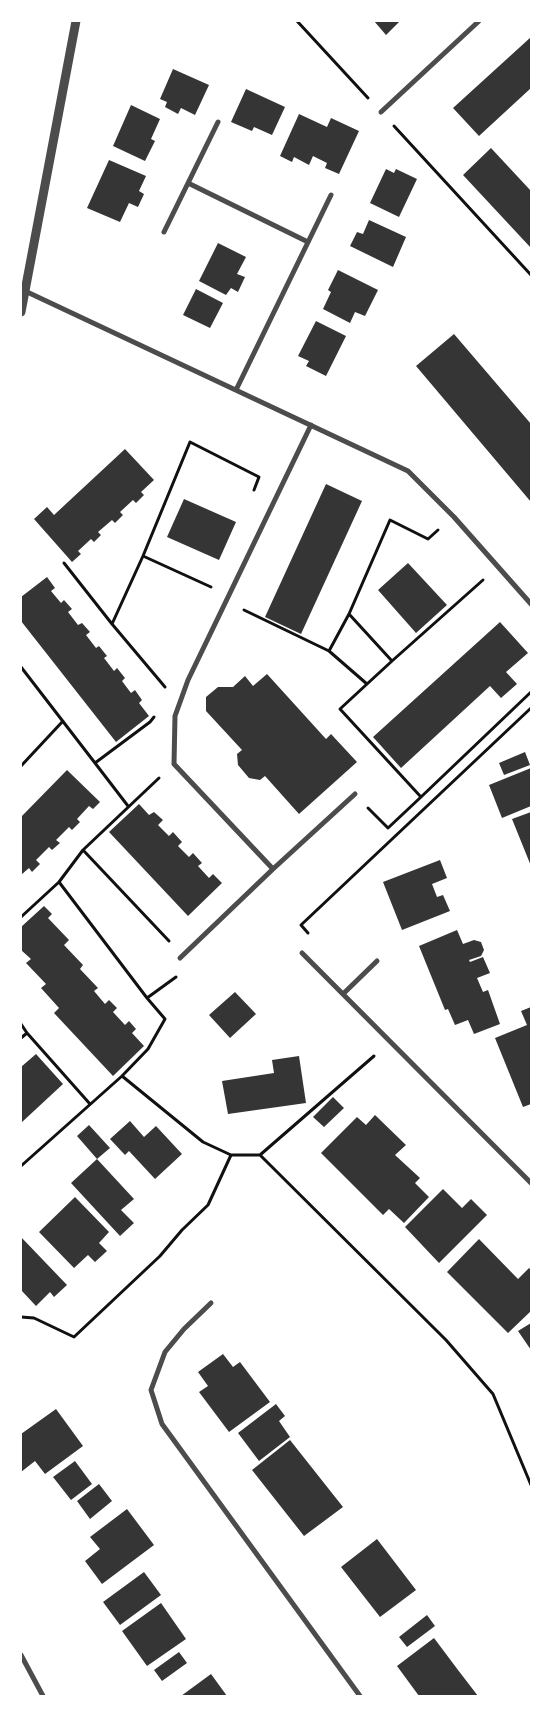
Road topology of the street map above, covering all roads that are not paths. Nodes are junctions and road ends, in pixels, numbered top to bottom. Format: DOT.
graph roads {
  1 [pos="76,21"];
  2 [pos="479,21"];
  3 [pos="381,112"];
  4 [pos="218,122"];
  5 [pos="188,183"];
  6 [pos="331,195"];
  7 [pos="164,232"];
  8 [pos="308,242"];
  9 [pos="25,291"];
  10 [pos="21,312"];
  11 [pos="236,390"];
  12 [pos="310,426"];
  13 [pos="531,604"];
  14 [pos="355,794"];
  15 [pos="273,869"];
  16 [pos="302,953"];
  17 [pos="180,958"];
  18 [pos="377,961"];
  19 [pos="343,994"];
  20 [pos="531,1183"];
  21 [pos="211,1303"];
  22 [pos="21,1655"];
  23 [pos="43,1696"];
  24 [pos="360,1696"];
  1 -- 9 [label="street"];
  2 -- 3 [label="street"];
  4 -- 5 [label="street"];
  5 -- 7 [label="street"];
  5 -- 8 [label="street"];
  6 -- 8 [label="street"];
  8 -- 11 [label="street"];
  9 -- 10 [label="street"];
  9 -- 11 [label="street"];
  11 -- 12 [label="street"];
  12 -- 13 [label="street"];
  12 -- 15 [label="street"];
  14 -- 15 [label="street"];
  15 -- 17 [label="street"];
  16 -- 19 [label="street"];
  18 -- 19 [label="street"];
  19 -- 20 [label="street"];
  21 -- 24 [label="street"];
  22 -- 23 [label="street"];
}
